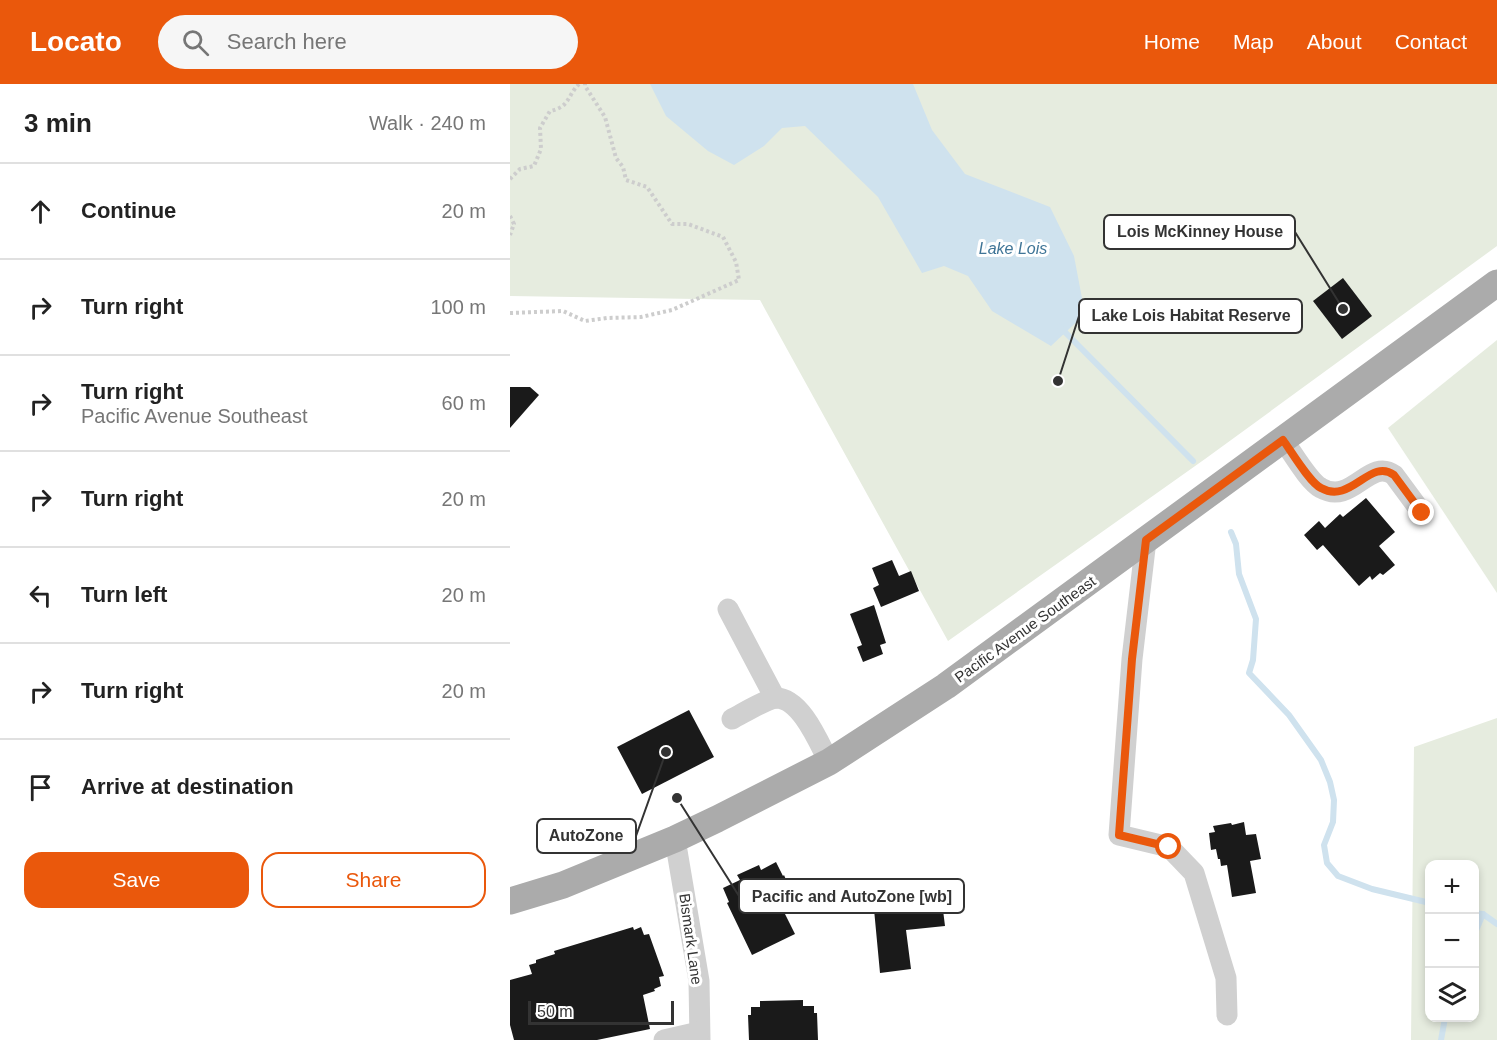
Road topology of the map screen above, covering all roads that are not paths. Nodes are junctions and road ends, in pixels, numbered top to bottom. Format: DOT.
graph roads {
  1 [pos="1497,283"];
  2 [pos="1283,440"];
  3 [pos="1422,513"];
  4 [pos="1146,540"];
  5 [pos="728,609"];
  6 [pos="775,698"];
  7 [pos="732,719"];
  8 [pos="829,762"];
  9 [pos="675,839"];
  10 [pos="510,901"];
  11 [pos="1227,1015"];
  12 [pos="699,1036"];
  13 [pos="663,1040"];
  1 -- 2 [label="main road, Pacific Avenue Southeast"];
  2 -- 3 [label="street"];
  2 -- 4 [label="main road, Pacific Avenue Southeast"];
  4 -- 8 [label="main road, Pacific Avenue Southeast"];
  4 -- 11 [label="street"];
  5 -- 6 [label="street"];
  6 -- 7 [label="street"];
  6 -- 8 [label="street"];
  8 -- 9 [label="main road, Pacific Avenue Southeast"];
  9 -- 10 [label="main road, Pacific Avenue Southeast"];
  9 -- 12 [label="street, Bismark Lane"];
  12 -- 13 [label="street"];
}
